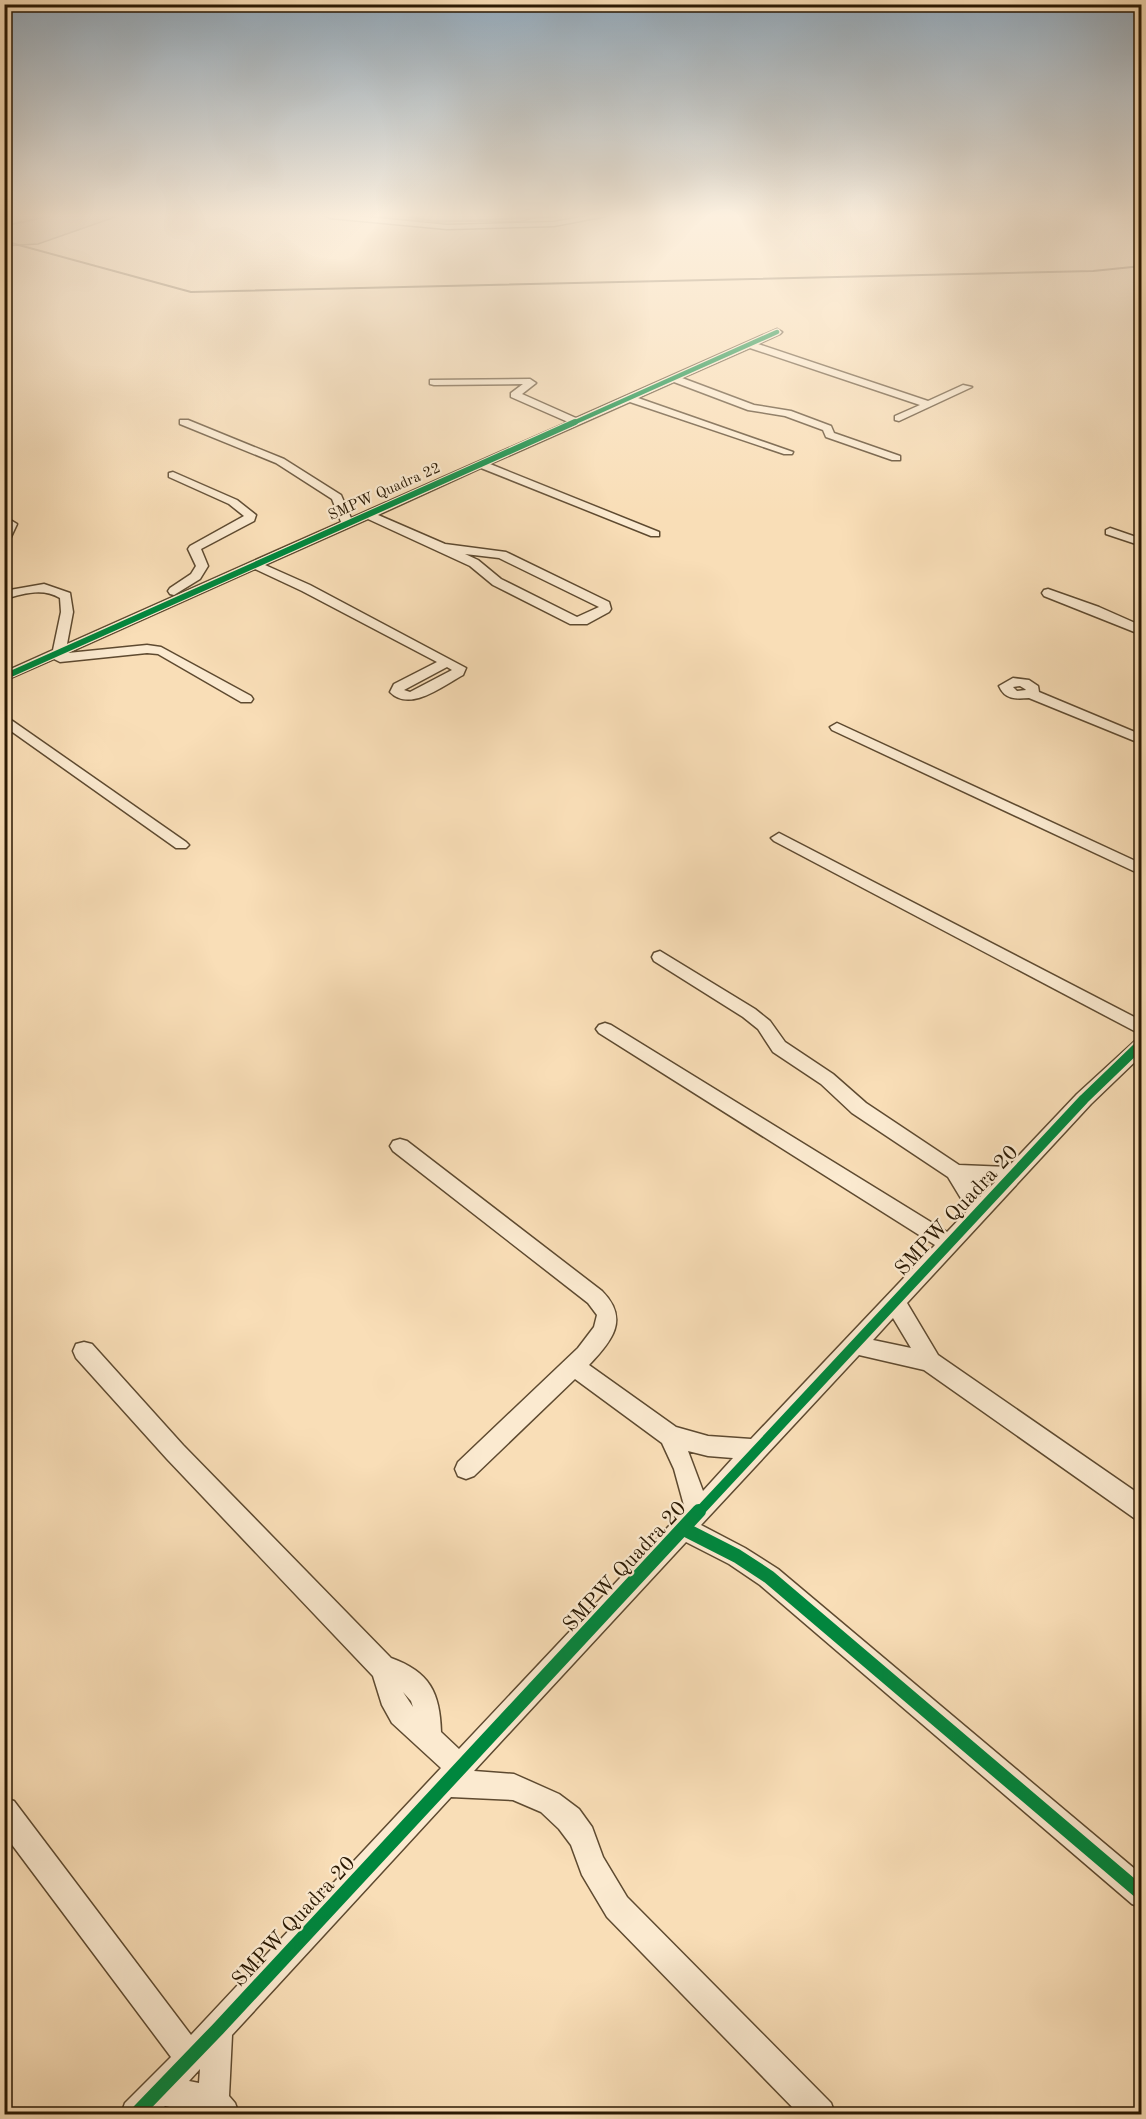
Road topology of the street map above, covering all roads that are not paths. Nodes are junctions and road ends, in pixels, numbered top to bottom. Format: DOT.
graph roads {
  1 [pos="777,332"];
  2 [pos="749,344"];
  3 [pos="673,378"];
  4 [pos="434,382"];
  5 [pos="967,387"];
  6 [pos="629,398"];
  7 [pos="928,404"];
  8 [pos="899,418"];
  9 [pos="575,421"];
  10 [pos="184,422"];
  11 [pos="788,452"];
  12 [pos="896,458"];
  13 [pos="481,464"];
  14 [pos="173,475"];
  15 [pos="369,515"];
  16 [pos="4,519"];
  17 [pos="347,524"];
  18 [pos="1110,532"];
  19 [pos="655,534"];
  20 [pos="4,539"];
  21 [pos="1142,543"];
  22 [pos="442,547"];
  23 [pos="255,565"];
  24 [pos="1048,593"];
  25 [pos="4,596"];
  26 [pos="108,630"];
  27 [pos="1142,631"];
  28 [pos="59,654"];
  29 [pos="46,660"];
  30 [pos="446,662"];
  31 [pos="432,669"];
  32 [pos="4,677"];
  33 [pos="448,677"];
  34 [pos="1031,694"];
  35 [pos="246,699"];
  36 [pos="4,719"];
  37 [pos="837,727"];
  38 [pos="1142,740"];
  39 [pos="778,838"];
  40 [pos="181,845"];
  41 [pos="1142,870"];
  42 [pos="660,957"];
  43 [pos="605,1029"];
  44 [pos="1142,1029"];
  45 [pos="1138,1050"];
  46 [pos="400,1146"];
  47 [pos="955,1172"];
  48 [pos="1014,1175"];
  49 [pos="979,1212"];
  50 [pos="949,1243"];
  51 [pos="895,1302"];
  52 [pos="855,1345"];
  53 [pos="84,1351"];
  54 [pos="930,1362"];
  55 [pos="574,1366"];
  56 [pos="670,1436"];
  57 [pos="756,1450"];
  58 [pos="466,1469"];
  59 [pos="1142,1510"];
  60 [pos="691,1521"];
  61 [pos="452,1775"];
  62 [pos="4,1811"];
  63 [pos="1142,1894"];
  64 [pos="218,2030"];
  65 [pos="190,2058"];
  66 [pos="159,2089"];
  67 [pos="219,2108"];
  68 [pos="136,2115"];
  69 [pos="820,2115"];
  1 -- 2 [label="street, SMPW Quadra 22"];
  2 -- 3 [label="street, SMPW Quadra 22"];
  2 -- 7 [label="street"];
  3 -- 6 [label="street, SMPW Quadra 22"];
  3 -- 12 [label="street"];
  4 -- 9 [label="street"];
  5 -- 7 [label="street"];
  6 -- 9 [label="street, SMPW Quadra 22"];
  6 -- 11 [label="street"];
  7 -- 8 [label="street"];
  9 -- 13 [label="street, SMPW Quadra 22"];
  10 -- 17 [label="street"];
  13 -- 15 [label="street, SMPW Quadra 22"];
  13 -- 19 [label="street"];
  14 -- 26 [label="street"];
  15 -- 17 [label="street, SMPW Quadra 22"];
  15 -- 22 [label="street"];
  16 -- 20 [label="street"];
  17 -- 23 [label="street, SMPW Quadra 22"];
  18 -- 21 [label="street"];
  22 -- 22 [label="street"];
  23 -- 26 [label="street, SMPW Quadra 22"];
  23 -- 30 [label="street"];
  24 -- 27 [label="street"];
  25 -- 28 [label="street"];
  26 -- 28 [label="street, SMPW Quadra 22"];
  28 -- 29 [label="street, SMPW Quadra 22"];
  29 -- 32 [label="street, SMPW Quadra 22"];
  29 -- 35 [label="street"];
  30 -- 31 [label="street"];
  30 -- 33 [label="street"];
  31 -- 33 [label="street"];
  31 -- 33 [label="street"];
  34 -- 38 [label="street"];
  36 -- 40 [label="street"];
  37 -- 41 [label="street"];
  39 -- 44 [label="street"];
  42 -- 47 [label="street"];
  43 -- 50 [label="street"];
  45 -- 48 [label="street, SMPW Quadra 20"];
  46 -- 55 [label="street"];
  47 -- 48 [label="street"];
  47 -- 49 [label="street"];
  48 -- 49 [label="street, SMPW Quadra 20"];
  49 -- 50 [label="street, SMPW Quadra 20"];
  50 -- 51 [label="street, SMPW Quadra 20"];
  51 -- 52 [label="street, SMPW Quadra 20"];
  51 -- 54 [label="street"];
  52 -- 54 [label="street"];
  52 -- 57 [label="street, SMPW Quadra 20"];
  53 -- 61 [label="street"];
  54 -- 59 [label="street"];
  55 -- 56 [label="street"];
  55 -- 58 [label="street"];
  56 -- 57 [label="street"];
  56 -- 60 [label="street"];
  57 -- 60 [label="street, SMPW Quadra 20"];
  60 -- 61 [label="street, SMPW Quadra 20"];
  60 -- 63 [label="street"];
  61 -- 64 [label="street, SMPW Quadra 20"];
  61 -- 69 [label="street"];
  62 -- 65 [label="street"];
  64 -- 65 [label="street, SMPW Quadra 20"];
  64 -- 67 [label="street"];
  65 -- 66 [label="street, SMPW Quadra 20"];
  66 -- 67 [label="street"];
  66 -- 68 [label="street, SMPW Quadra 20"];
}
